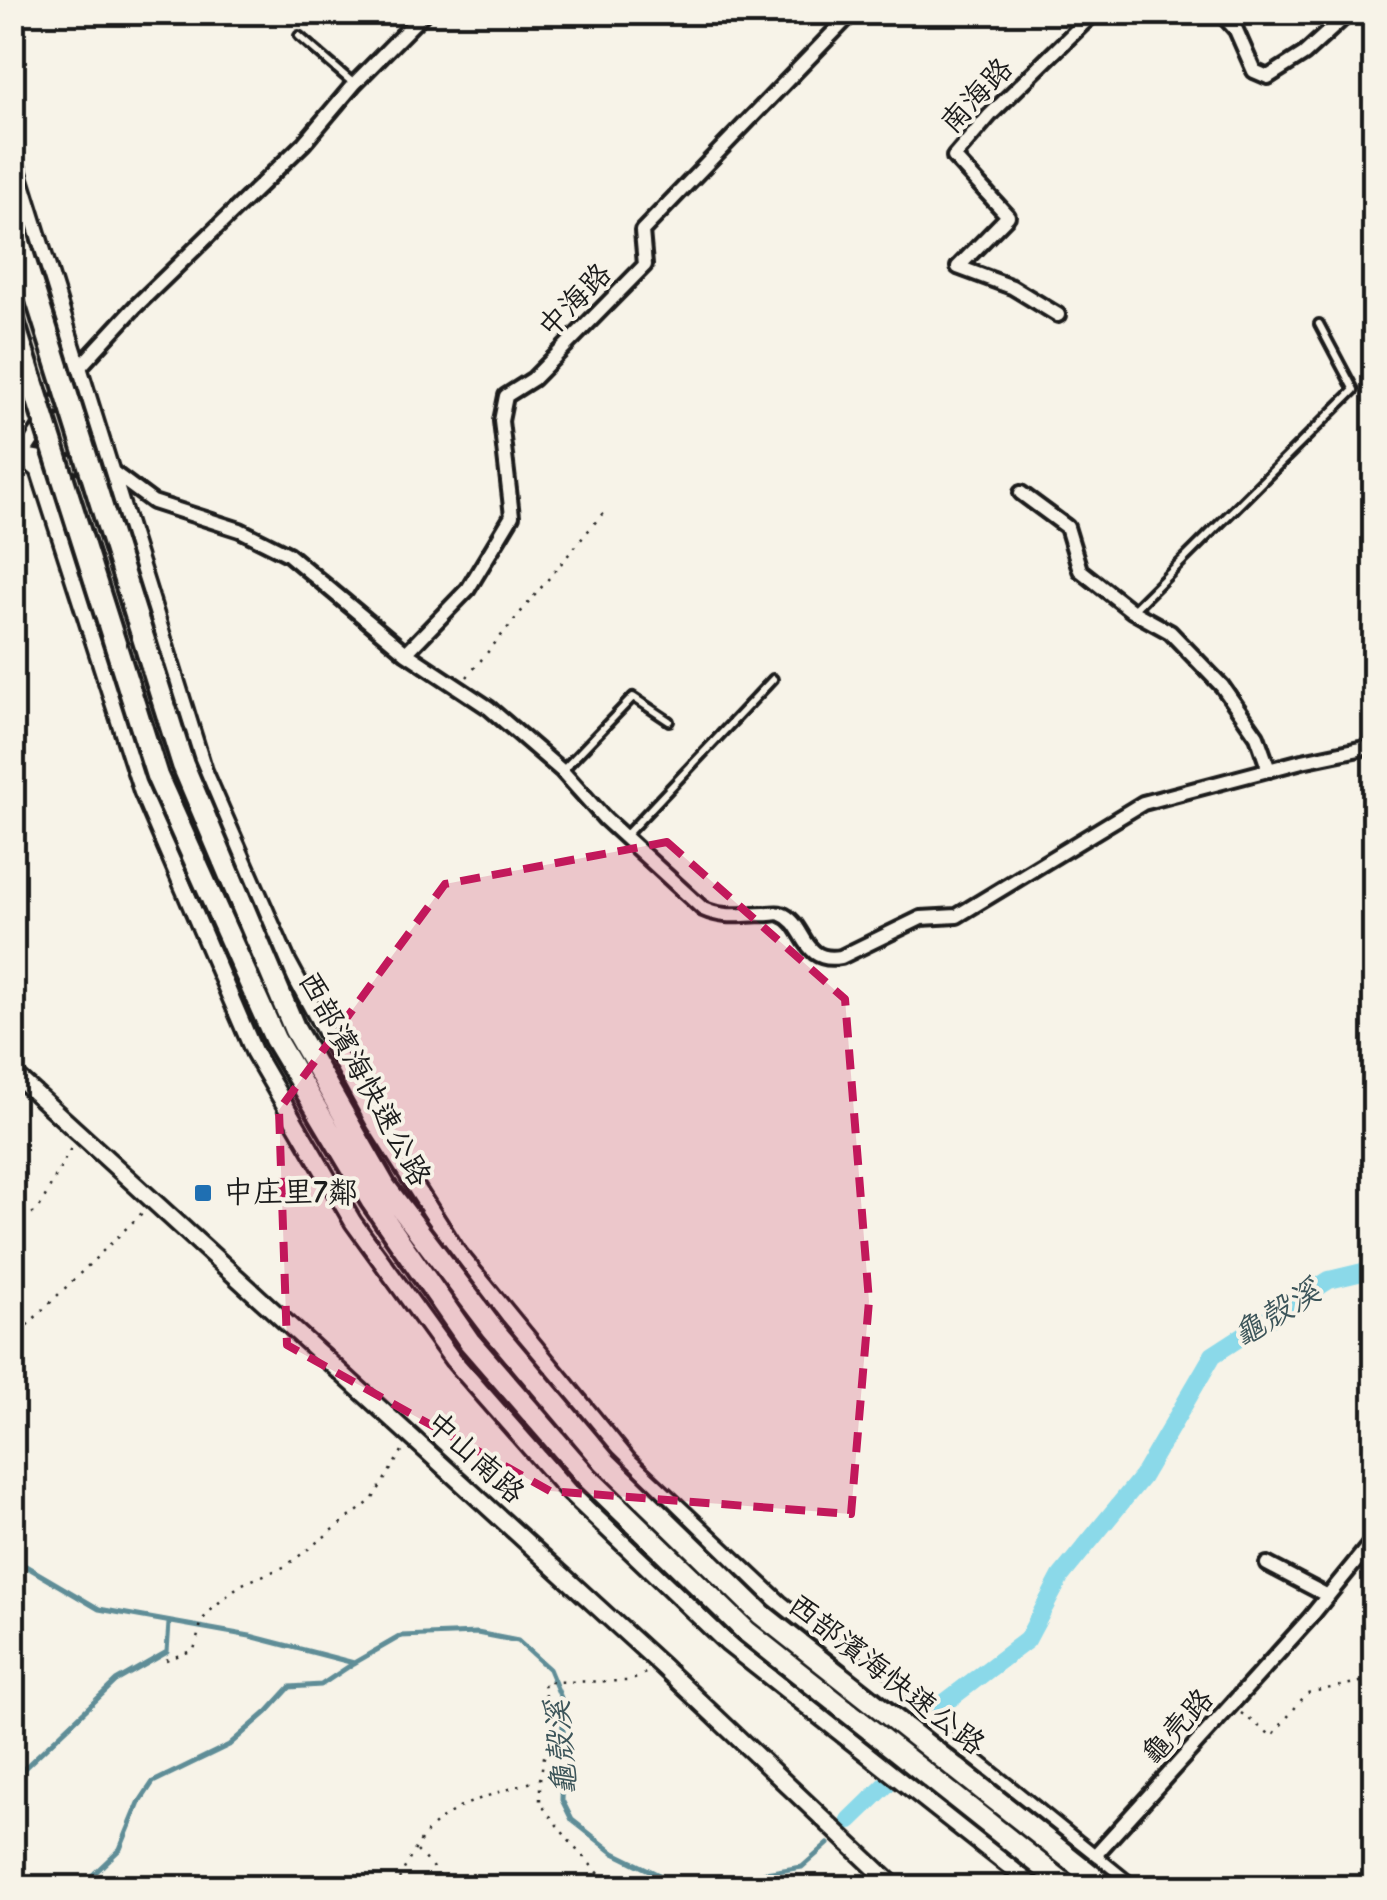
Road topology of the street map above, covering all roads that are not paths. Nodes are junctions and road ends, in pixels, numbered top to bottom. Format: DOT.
graph roads {
  1 [pos="425,12"];
  2 [pos="853,12"];
  3 [pos="1095,12"];
  4 [pos="1220,12"];
  5 [pos="1350,12"];
  6 [pos="300,36"];
  7 [pos="354,84"];
  8 [pos="12,153"];
  9 [pos="12,220"];
  10 [pos="1058,315"];
  11 [pos="12,318"];
  12 [pos="1319,324"];
  13 [pos="79,368"];
  14 [pos="12,422"];
  15 [pos="17,454"];
  16 [pos="110,470"];
  17 [pos="1020,493"];
  18 [pos="1132,611"];
  19 [pos="406,652"];
  20 [pos="773,679"];
  21 [pos="669,721"];
  22 [pos="1374,746"];
  23 [pos="1269,770"];
  24 [pos="562,771"];
  25 [pos="624,836"];
  26 [pos="12,1072"];
  27 [pos="1374,1539"];
  28 [pos="1267,1564"];
  29 [pos="1328,1596"];
  30 [pos="1094,1858"];
  31 [pos="896,1888"];
  32 [pos="1037,1888"];
  33 [pos="1060,1888"];
  34 [pos="1070,1888"];
  35 [pos="1107,1888"];
  36 [pos="1132,1888"];
  1 -- 7 [label="street"];
  2 -- 19 [label="street, 中海路"];
  3 -- 10 [label="street, 南海路"];
  4 -- 5 [label="street"];
  6 -- 7 [label="lane"];
  7 -- 13 [label="street"];
  8 -- 13 [label="street"];
  9 -- 35 [label="highway, 西部濱海快速公路, bridge"];
  11 -- 34 [label="highway, 西部濱海快速公路, bridge"];
  12 -- 18 [label="lane"];
  13 -- 15 [label="street"];
  13 -- 16 [label="street"];
  14 -- 15 [label="street"];
  15 -- 16 [label="street"];
  15 -- 32 [label="street"];
  16 -- 19 [label="street"];
  16 -- 30 [label="street"];
  17 -- 18 [label="street"];
  18 -- 23 [label="street"];
  19 -- 24 [label="street"];
  20 -- 25 [label="lane"];
  21 -- 24 [label="lane"];
  22 -- 23 [label="street"];
  23 -- 25 [label="street"];
  24 -- 25 [label="street"];
  26 -- 31 [label="street, 中山南路"];
  27 -- 29 [label="street, 龜壳路"];
  28 -- 29 [label="street"];
  29 -- 30 [label="street, 龜壳路"];
  30 -- 33 [label="street, 龜壳路"];
  30 -- 36 [label="street"];
}
